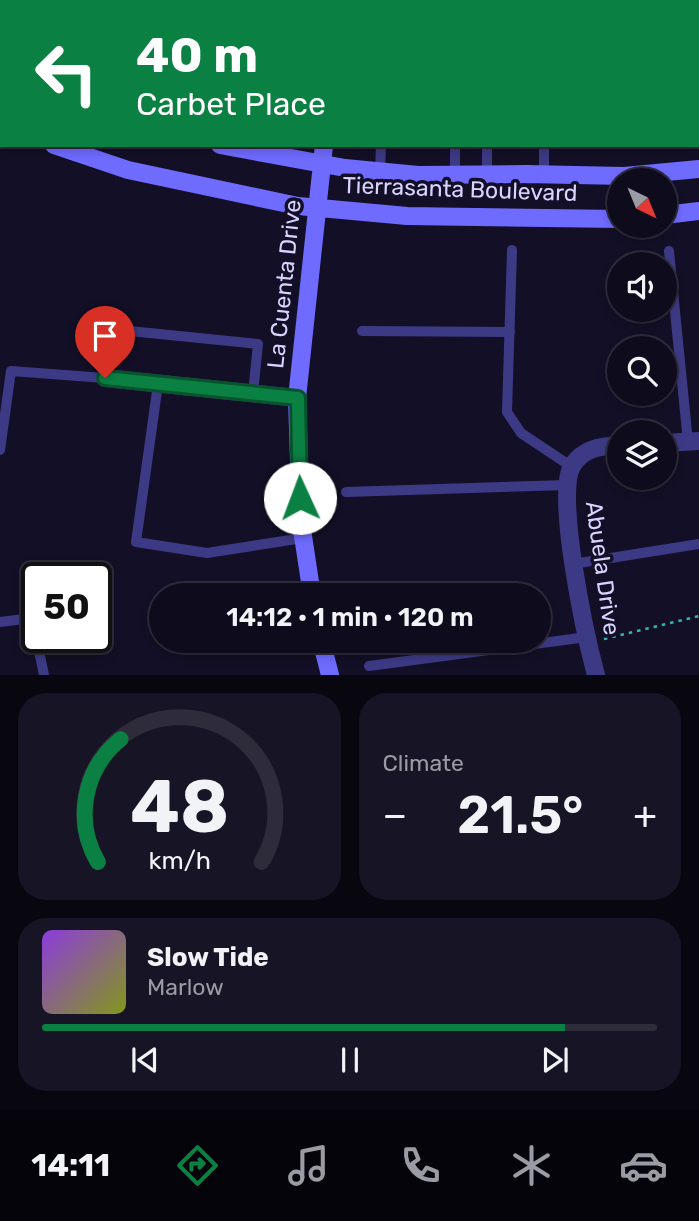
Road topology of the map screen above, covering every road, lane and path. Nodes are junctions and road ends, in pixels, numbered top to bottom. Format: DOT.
graph roads {
  1 [pos="60,147"];
  2 [pos="231,147"];
  3 [pos="324,147"];
  4 [pos="381,147"];
  5 [pos="455,147"];
  6 [pos="487,147"];
  7 [pos="544,147"];
  8 [pos="321,164"];
  9 [pos="699,169"];
  10 [pos="380,172"];
  11 [pos="487,174"];
  12 [pos="544,174"];
  13 [pos="455,175"];
  14 [pos="316,207"];
  15 [pos="699,211"];
  16 [pos="677,214"];
  17 [pos="607,219"];
  18 [pos="512,250"];
  19 [pos="669,251"];
  20 [pos="362,331"];
  21 [pos="510,332"];
  22 [pos="105,378"];
  23 [pos="158,384"];
  24 [pos="253,393"];
  25 [pos="298,398"];
  26 [pos="694,441"];
  27 [pos="607,446"];
  28 [pos="0,450"];
  29 [pos="572,467"];
  30 [pos="567,485"];
  31 [pos="346,492"];
  32 [pos="303,538"];
  33 [pos="699,544"];
  34 [pos="573,564"];
  35 [pos="310,583"];
  36 [pos="699,616"];
  37 [pos="0,622"];
  38 [pos="588,641"];
  39 [pos="324,653"];
  40 [pos="369,666"];
  41 [pos="44,675"];
  42 [pos="330,675"];
  43 [pos="596,675"];
  1 -- 14 [label="main road, Tierrasanta Boulevard"];
  2 -- 8 [label="main road, Tierrasanta Boulevard"];
  3 -- 8 [label="main road, La Cuenta Drive"];
  4 -- 10 [label="lane"];
  5 -- 13 [label="lane"];
  6 -- 11 [label="lane"];
  7 -- 12 [label="lane"];
  8 -- 10 [label="main road, Tierrasanta Boulevard"];
  8 -- 14 [label="main road, La Cuenta Drive"];
  9 -- 12 [label="main road, Tierrasanta Boulevard"];
  10 -- 13 [label="main road, Tierrasanta Boulevard"];
  11 -- 12 [label="main road, Tierrasanta Boulevard"];
  11 -- 13 [label="main road, Tierrasanta Boulevard"];
  14 -- 17 [label="main road, Tierrasanta Boulevard"];
  14 -- 25 [label="main road, La Cuenta Drive"];
  15 -- 16 [label="main road"];
  18 -- 21 [label="lane"];
  19 -- 26 [label="lane"];
  20 -- 21 [label="lane"];
  21 -- 29 [label="lane"];
  22 -- 23 [label="street"];
  22 -- 24 [label="lane"];
  22 -- 28 [label="lane"];
  23 -- 24 [label="street"];
  23 -- 32 [label="lane"];
  24 -- 25 [label="street"];
  25 -- 32 [label="main road, La Cuenta Drive"];
  27 -- 29 [label="street"];
  29 -- 30 [label="street, Abuela Drive"];
  30 -- 31 [label="lane"];
  30 -- 34 [label="street, Abuela Drive"];
  32 -- 35 [label="main road, La Cuenta Drive"];
  33 -- 34 [label="lane"];
  34 -- 38 [label="street, Abuela Drive"];
  36 -- 38 [label="path"];
  37 -- 41 [label="lane"];
  38 -- 40 [label="lane"];
  38 -- 43 [label="street, Abuela Drive"];
  39 -- 42 [label="main road"];
}
